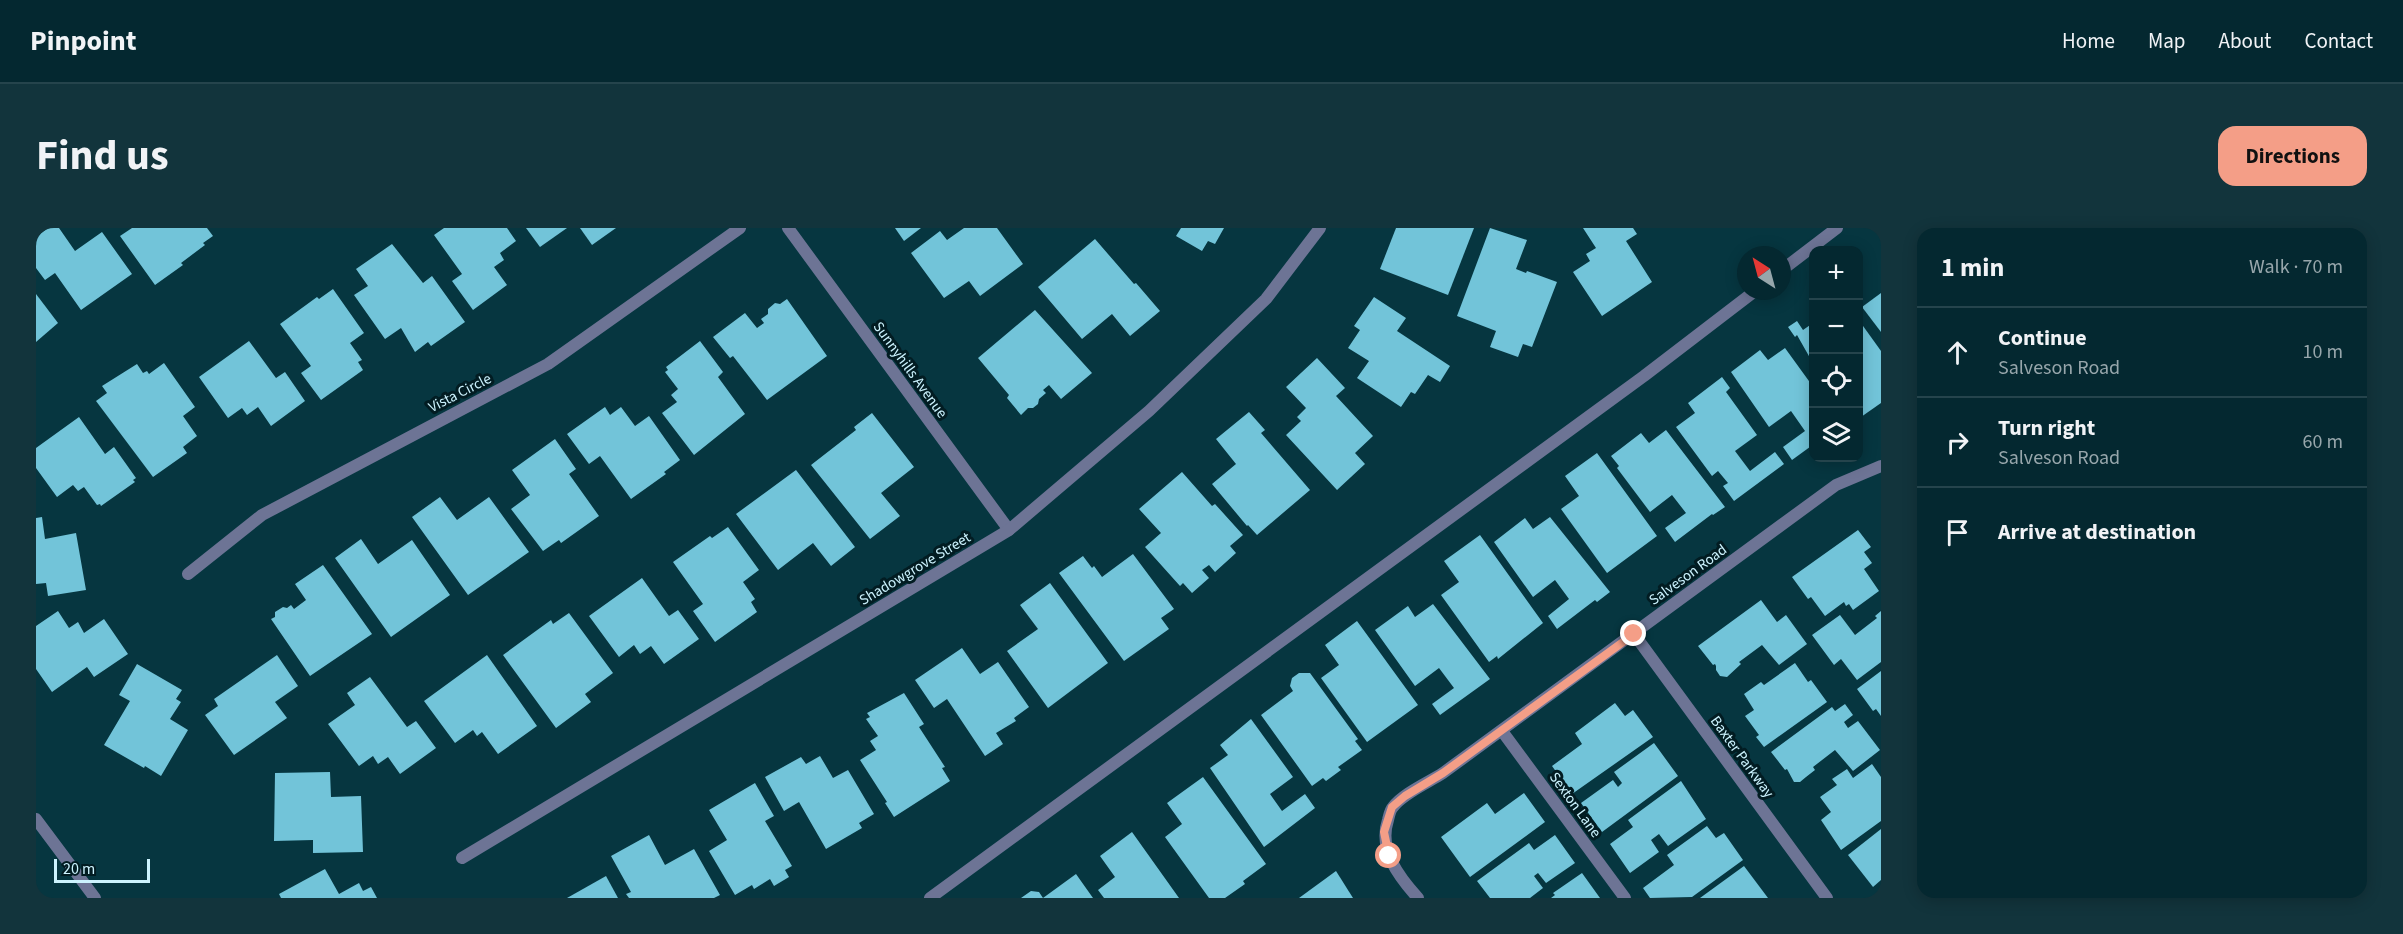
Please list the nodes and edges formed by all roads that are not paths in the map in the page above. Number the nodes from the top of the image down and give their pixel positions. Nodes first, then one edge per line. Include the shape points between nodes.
1 (740, 228) edge
2 (788, 228) edge
3 (1320, 228) edge
4 (1837, 228) edge
5 (1791, 263) edge
6 (1743, 300) edge
7 (1881, 466) edge
8 (1009, 530) junction
9 (188, 574) dead end
10 (1634, 634) junction
11 (1502, 731) junction
12 (36, 819) edge
13 (462, 858) dead end
14 (95, 898) edge
15 (930, 898) edge
16 (1418, 898) edge
17 (1625, 898) edge
18 (1827, 898) edge

1 - 9 street, Vista Circle via 548,364 262,515
2 - 8 street, Sunnyhills Avenue
3 - 8 street, Shadowgrove Street via 1266,299 1149,411
4 - 5 street
6 - 15 street
7 - 10 street, Salveson Road via 1836,485
8 - 13 street, Shadowgrove Street
10 - 11 street, Salveson Road
10 - 18 street, Baxter Parkway
11 - 16 street, Salveson Road via 1392,807 1384,832 1389,856 1399,876
11 - 17 street, Sexton Lane
12 - 14 street

